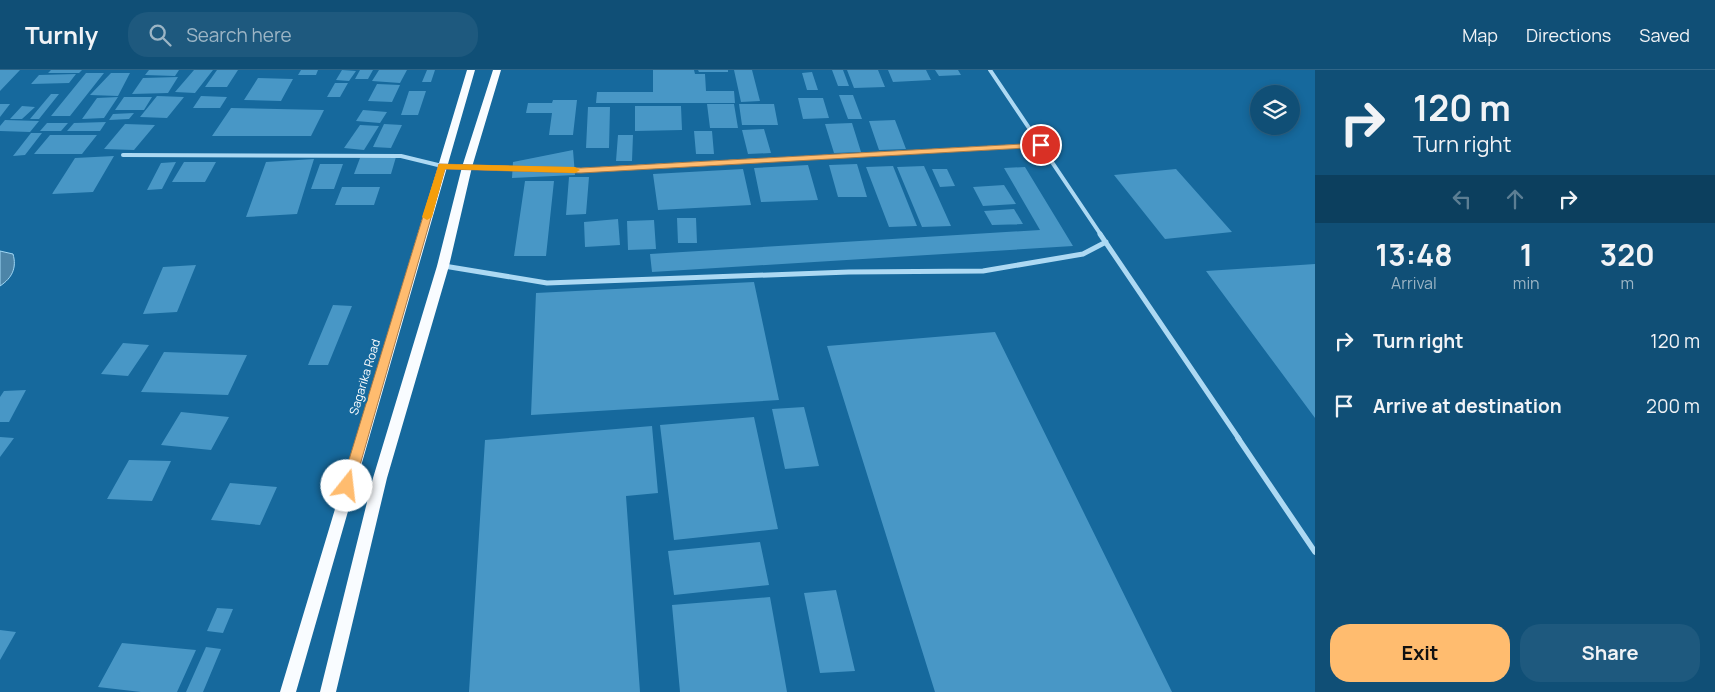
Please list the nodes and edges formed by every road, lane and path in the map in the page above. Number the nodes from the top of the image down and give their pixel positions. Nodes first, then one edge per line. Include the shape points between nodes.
1 (471, 70) edge
2 (497, 70) edge
3 (990, 70) edge
4 (1041, 145) junction
5 (123, 155) dead end
6 (442, 166) junction
7 (467, 167) junction
8 (1106, 242) junction
9 (443, 266) junction
10 (1315, 552) edge
11 (288, 692) edge
12 (328, 692) edge

1 - 6 main road, Sagarika Road
2 - 7 main road
3 - 4 street
4 - 7 street via 581,170
4 - 8 street
5 - 6 street via 401,156
6 - 7 street
6 - 11 main road, Sagarika Road
7 - 9 main road
8 - 9 street via 1083,254 982,271 848,272 547,283
8 - 10 street
9 - 12 main road via 380,478

